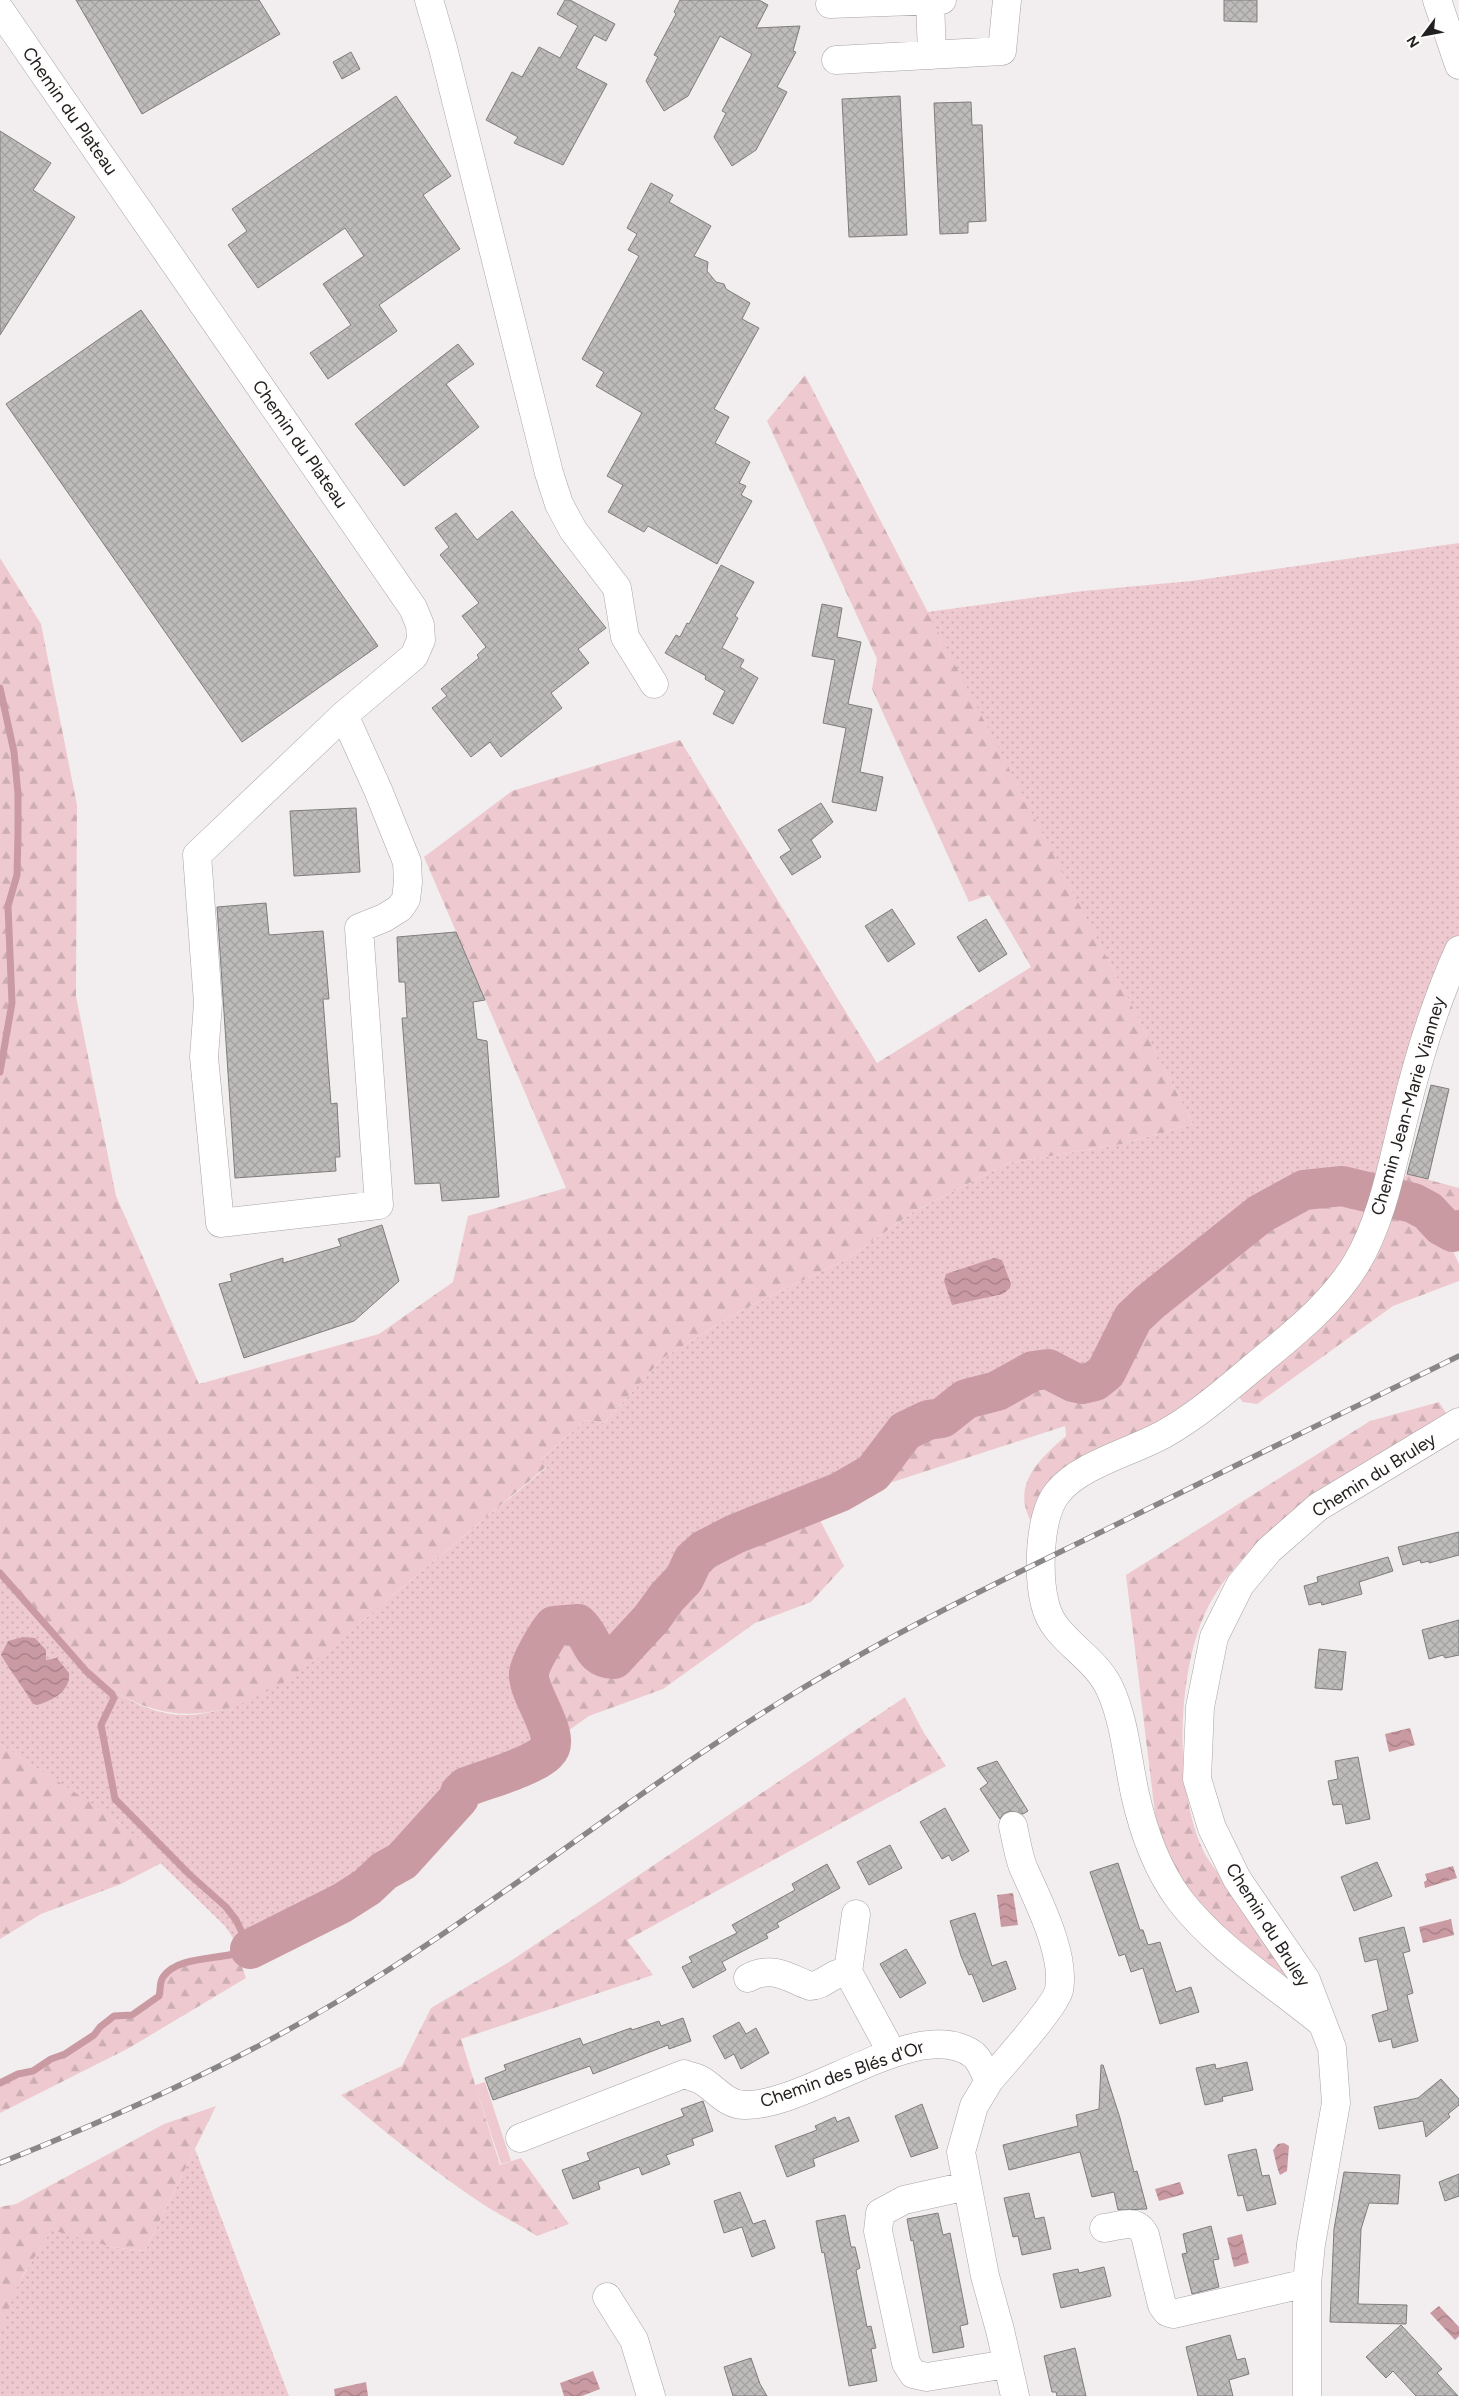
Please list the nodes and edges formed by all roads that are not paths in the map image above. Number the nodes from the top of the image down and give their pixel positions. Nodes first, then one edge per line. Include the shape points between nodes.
1 (429, 0) edge
2 (930, 0) edge
3 (942, 0) edge
4 (1007, 0) edge
5 (830, 4) dead end
6 (1445, 6) edge
7 (0, 10) edge
8 (932, 55) junction
9 (836, 60) dead end
10 (1459, 65) edge
11 (654, 684) dead end
12 (344, 715) junction
13 (1459, 950) edge
14 (1459, 1422) edge
15 (1012, 1826) dead end
16 (856, 1914) dead end
17 (848, 1972) junction
18 (748, 1978) dead end
19 (1322, 2023) junction
20 (892, 2053) junction
21 (989, 2081) junction
22 (520, 2138) dead end
23 (967, 2186) junction
24 (1104, 2228) dead end
25 (1307, 2283) junction
26 (607, 2298) dead end
27 (1008, 2364) junction
28 (651, 2396) edge
29 (1015, 2396) edge
30 (1307, 2396) edge

1 - 11 street via 559,504 573,530 616,588 625,637
2 - 3 street
2 - 5 street
2 - 8 street
4 - 8 street via 1002,51
6 - 10 street
7 - 12 street, Chemin du Plateau via 413,608 420,625 421,640 414,656
8 - 9 street
12 - 12 street, Chemin du Plateau via 407,862 406,899 400,908 359,928 378,1205 220,1223 204,1057 208,1003 197,855
13 - 19 street, Chemin Jean-Marie Vianney via 1427,1028 1381,1210 1356,1263 1334,1294 1306,1322 1186,1421 1066,1484 1056,1494 1048,1510 1043,1535 1042,1585 1046,1610 1059,1632 1091,1661 1108,1684 1122,1727 1140,1812 1166,1878 1182,1902 1215,1937
14 - 19 street, Chemin du Bruley via 1318,1507 1269,1550 1240,1585 1214,1637 1200,1707 1197,1779 1212,1828 1237,1879 1306,1980
15 - 21 street via 1022,1865 1050,1932 1057,1962 1058,1991
16 - 17 street
17 - 18 street via 816,1986 775,1972 763,1971
17 - 20 street
19 - 25 street, Chemin du Bruley via 1332,2048 1336,2103 1310,2244
20 - 21 street, Chemin des Blés d'Or via 925,2044 953,2044 975,2056
20 - 22 street, Chemin des Blés d'Or via 763,2104 742,2105 723,2099 700,2080 684,2074
21 - 23 street via 974,2106 960,2152
23 - 27 street via 985,2276
23 - 27 street via 904,2200 880,2213 878,2218 906,2363 913,2374 927,2377
24 - 25 street via 1141,2226 1146,2235 1162,2306 1173,2314
25 - 30 street, Chemin du Bruley
26 - 28 street via 634,2340
27 - 29 street

